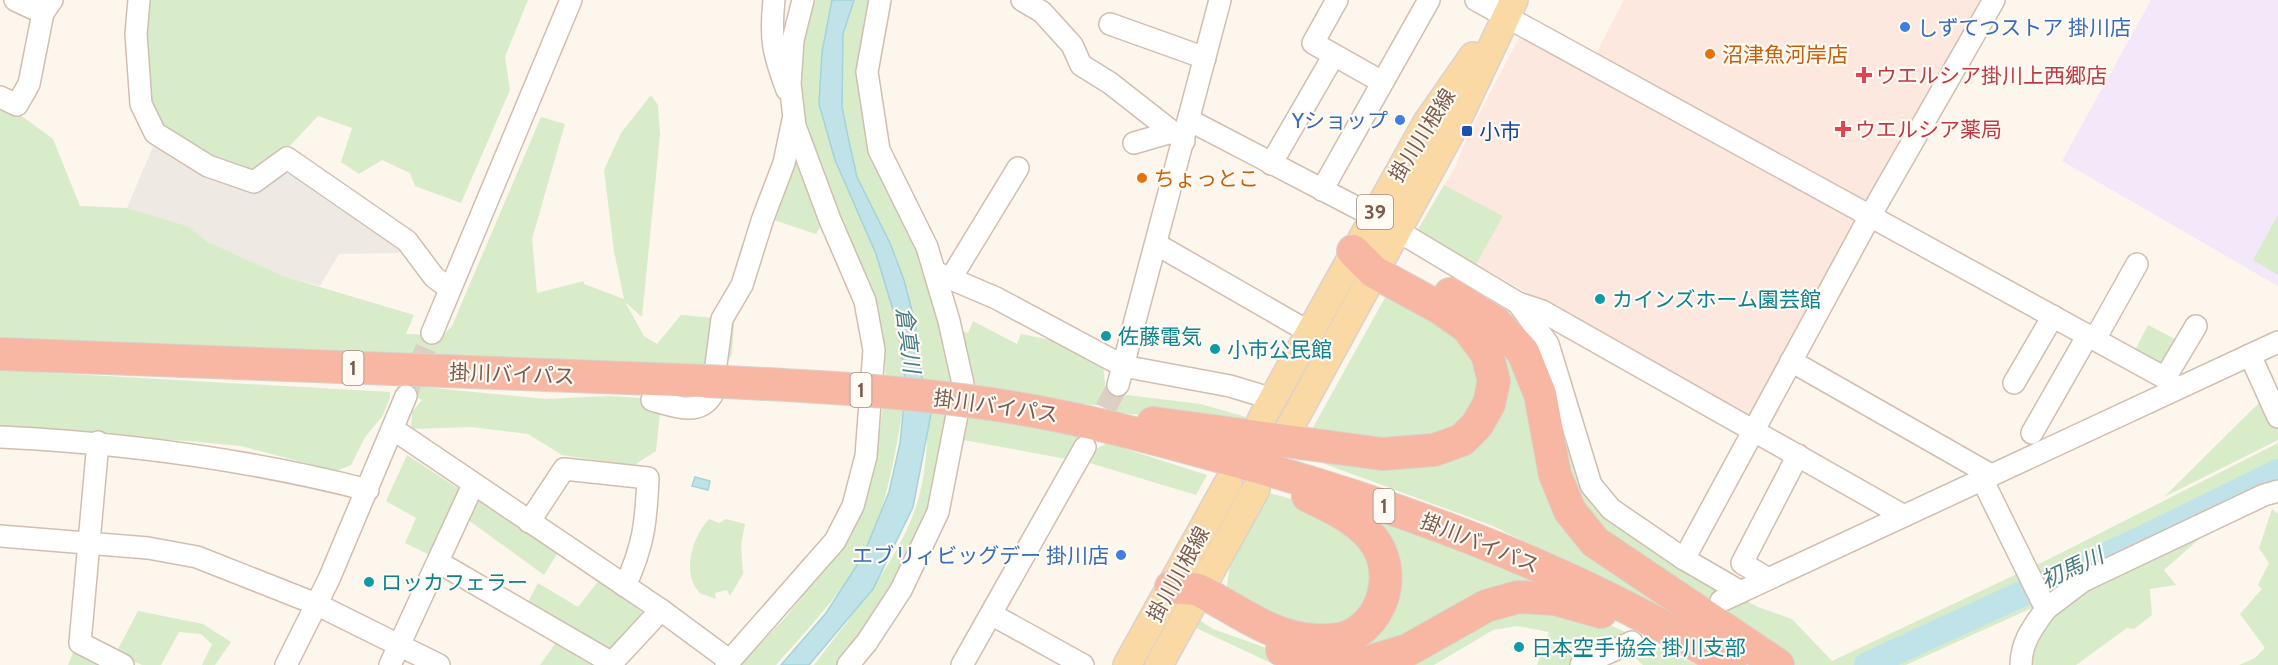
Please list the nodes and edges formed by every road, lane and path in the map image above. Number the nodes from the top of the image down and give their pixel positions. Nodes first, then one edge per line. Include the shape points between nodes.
1 (15, 0) edge
2 (139, 0) edge
3 (571, 0) edge
4 (774, 0) edge
5 (803, 0) edge
6 (880, 0) edge
7 (1022, 0) edge
8 (1220, 0) edge
9 (1337, 0) edge
10 (1428, 0) edge
11 (1476, 0) edge
12 (1992, 1) edge
13 (48, 6) edge
14 (1510, 8) edge
15 (1110, 24) dead end
16 (1334, 55) junction
17 (1205, 58) junction
18 (1382, 82) junction
19 (0, 97) edge
20 (793, 109) junction
21 (1182, 131) junction
22 (1134, 143) dead end
23 (1271, 164) junction
24 (1018, 168) dead end
25 (1322, 190) junction
26 (1373, 216) junction
27 (1870, 216) junction
28 (1156, 244) junction
29 (1377, 252) junction
30 (2137, 264) dead end
31 (943, 275) junction
32 (450, 289) junction
33 (1518, 303) junction
34 (2053, 316) junction
35 (2196, 326) dead end
36 (1309, 332) junction
37 (432, 333) tunnel mouth
38 (2091, 337) junction
39 (2278, 342) edge
40 (0, 354) edge
41 (2250, 354) junction
42 (1791, 361) junction
43 (1121, 375) junction
44 (2171, 382) junction
45 (2014, 383) dead end
46 (406, 396) tunnel mouth
47 (652, 400) dead end
48 (1267, 409) joint
49 (2278, 417) edge
50 (393, 429) junction
51 (1289, 429) dead end
52 (1754, 430) junction
53 (1081, 432) junction
54 (2032, 433) dead end
55 (0, 437) edge
56 (98, 442) junction
57 (1798, 455) junction
58 (1986, 477) junction
59 (1228, 483) dead end
60 (473, 485) junction
61 (1256, 489) dead end
62 (368, 490) junction
63 (2278, 491) edge
64 (1904, 516) junction
65 (529, 522) junction
66 (0, 536) edge
67 (90, 544) junction
68 (1684, 559) junction
69 (438, 562) junction
70 (1768, 579) junction
71 (625, 586) junction
72 (1741, 592) junction
73 (1187, 595) junction
74 (1721, 601) dead end
75 (316, 604) junction
76 (2044, 605) junction
77 (662, 610) junction
78 (991, 614) junction
79 (1632, 642) dead end
80 (400, 645) junction
81 (728, 663) edge
82 (611, 664) edge
83 (123, 665) edge
84 (286, 665) edge
85 (390, 665) edge
86 (439, 665) edge
87 (848, 665) edge
88 (962, 665) edge
89 (1083, 665) edge
90 (1127, 665) edge
91 (1159, 665) edge
92 (1581, 665) edge
93 (1715, 665) edge
94 (1730, 665) edge
95 (1778, 665) edge
96 (2021, 665) edge

1 - 13 street
2 - 32 street via 136,34 141,104 155,134 208,166 254,182 287,158 407,241 434,277
3 - 32 street
4 - 20 street via 771,34 775,57
5 - 20 street via 793,40
6 - 31 street via 867,72 879,150
7 - 21 street via 1042,12 1057,28 1072,45 1081,65
8 - 17 street
9 - 16 street via 1313,43
10 - 18 street
11 - 14 street
12 - 27 street
13 - 19 street via 29,84 17,105
14 - 26 main road, 掛川川根線 / 39 via 1427,122
14 - 27 street
14 - 29 main road, 掛川川根線 / 39 via 1456,123
15 - 17 street
16 - 18 street
16 - 23 street
17 - 21 street
18 - 25 street
20 - 47 street via 784,163 742,285 722,319 712,395 706,405 693,410
20 - 81 street via 795,126 830,220 865,300 874,350 866,456 853,506 835,541
21 - 22 street
21 - 23 street
21 - 28 street
23 - 25 street
24 - 31 street
25 - 26 street
26 - 29 main road, 掛川川根線 / 39
26 - 29 street
27 - 34 street
27 - 42 street
28 - 36 street
28 - 43 street
29 - 33 street
29 - 36 main road, 掛川川根線 / 39
29 - 51 main road, 掛川川根線 / 39
29 - 53 highway via 1467,327 1487,354 1494,381 1489,404 1462,440 1434,450 1382,454 1184,425
29 - 95 highway via 1496,323 1522,352 1540,394 1555,475 1570,511 1595,542
30 - 38 street
31 - 43 street via 996,298
31 - 87 street via 963,384 938,512 901,590
32 - 37 street
33 - 52 street via 1542,311
33 - 68 street via 1548,344 1591,485 1611,508
34 - 38 street
34 - 45 street
35 - 44 street
36 - 48 main road, 掛川川根線 / 39
38 - 44 street
38 - 54 street
39 - 41 street
40 - 53 highway, 掛川バイパス / 1, bridge via 705,381 882,392 1017,408
41 - 44 street
41 - 49 street
42 - 52 street
42 - 58 street
43 - 48 street via 1230,386
44 - 58 street
46 - 50 street
50 - 60 street
50 - 62 street
52 - 57 street
52 - 68 street
53 - 73 highway via 1171,453 1289,488 1340,511 1373,539 1385,567 1386,580 1373,618 1343,638 1313,640 1277,632
53 - 78 street
53 - 94 highway, 掛川バイパス / 1 via 1342,491 1453,531 1562,577
55 - 56 street
56 - 62 street via 275,467
56 - 67 street
57 - 64 street
57 - 70 street via 1742,563
58 - 64 street
58 - 76 street
59 - 73 main road, 掛川川根線
60 - 65 street
60 - 69 street
61 - 73 main road, 掛川川根線
62 - 75 street
63 - 76 street via 2084,581
64 - 70 street
65 - 71 street
65 - 71 street via 564,469 648,478 646,522 639,554
66 - 67 street
67 - 75 street via 198,556
67 - 83 street via 80,644
68 - 72 street
69 - 80 street
69 - 82 street
70 - 72 street
71 - 77 street
72 - 74 street
73 - 90 main road, 掛川川根線
73 - 91 main road, 掛川川根線
73 - 93 highway via 1271,646 1329,663 1368,662 1408,650 1486,606 1518,597 1555,599 1600,611
75 - 80 street
75 - 84 street
76 - 96 street via 2027,636
77 - 81 street
77 - 82 street
78 - 88 street
78 - 89 street
79 - 92 street
80 - 85 street
80 - 86 street

